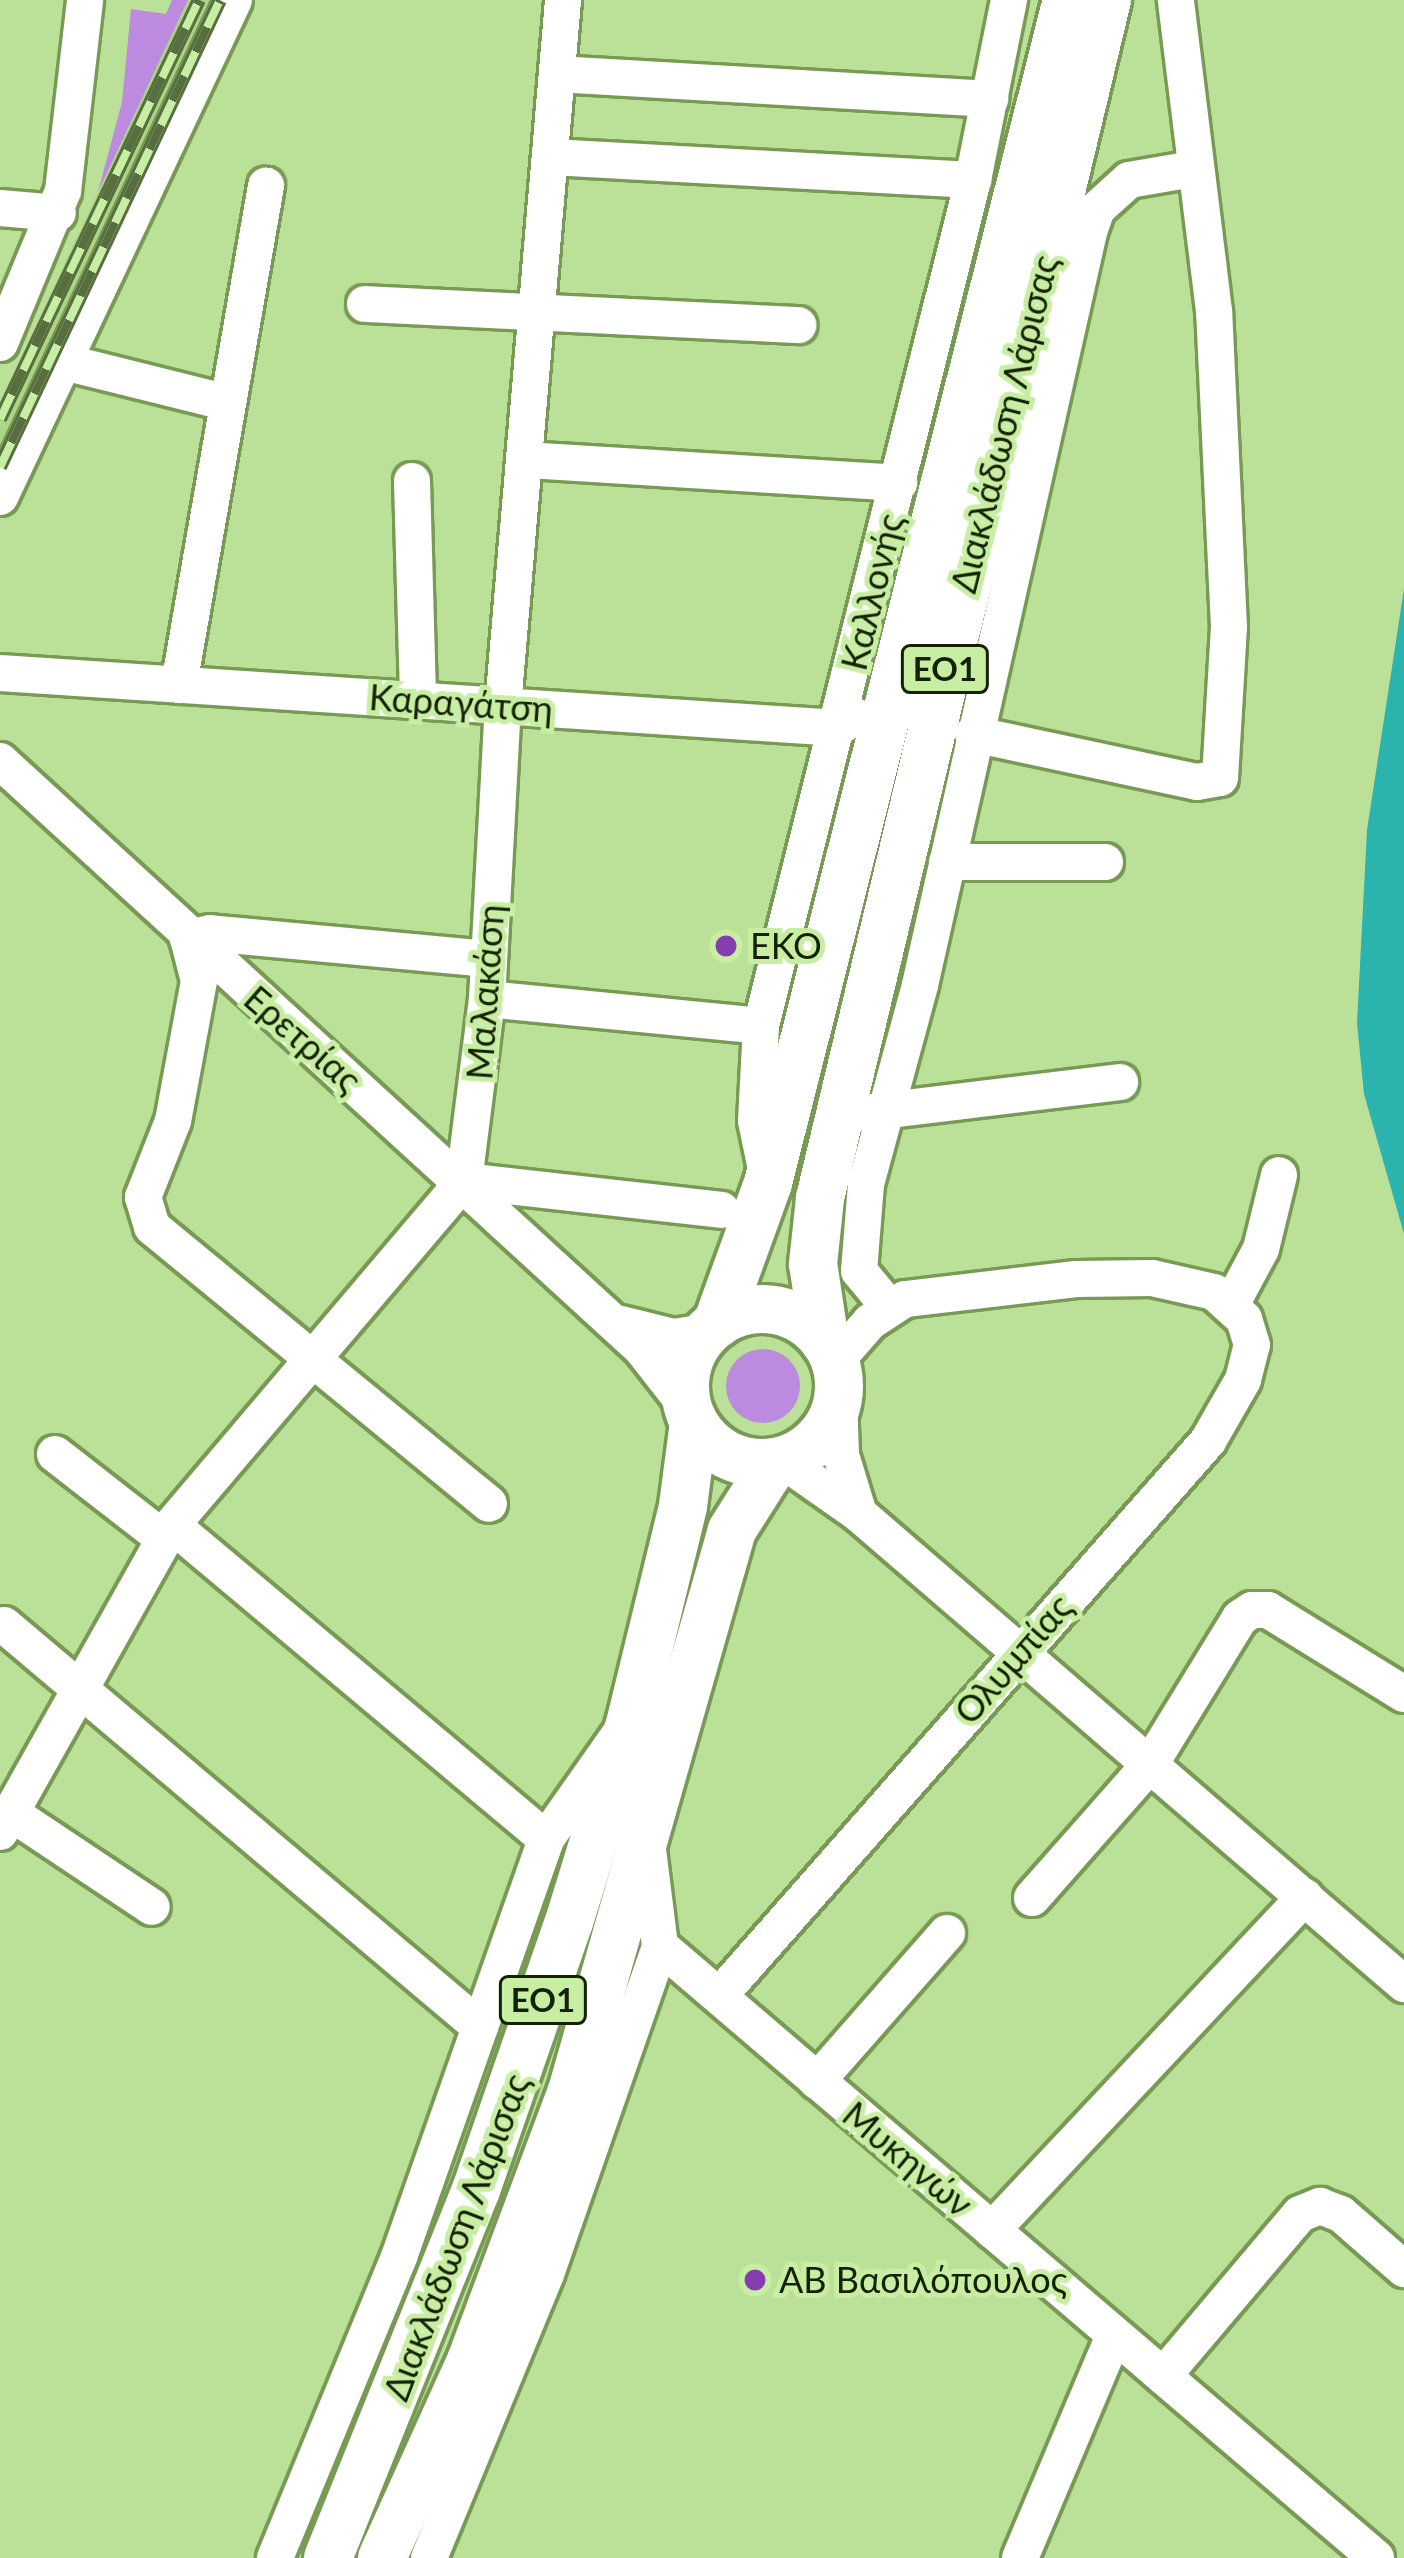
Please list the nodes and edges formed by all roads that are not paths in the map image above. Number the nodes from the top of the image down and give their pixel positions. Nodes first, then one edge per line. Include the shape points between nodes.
1 (86, 0) edge
2 (234, 0) edge
3 (563, 0) edge
4 (1009, 0) edge
5 (1067, 0) edge
6 (1108, 0) edge
7 (1175, 0) edge
8 (557, 74) junction
9 (990, 99) junction
10 (550, 158) junction
11 (1193, 169) junction
12 (973, 181) junction
13 (266, 186) dead end
14 (0, 208) edge
15 (58, 213) junction
16 (365, 304) dead end
17 (538, 313) junction
18 (798, 325) dead end
19 (0, 343) edge
20 (64, 362) junction
21 (225, 402) junction
22 (1000, 439) junction
23 (526, 460) junction
24 (412, 481) dead end
25 (899, 483) junction
26 (0, 497) edge
27 (1016, 548) junction
28 (900, 671) junction
29 (0, 673) edge
30 (179, 685) junction
31 (418, 700) junction
32 (503, 706) junction
33 (838, 728) junction
34 (973, 734) junction
35 (0, 761) edge
36 (946, 862) junction
37 (1105, 862) dead end
38 (188, 938) junction
39 (488, 958) junction
40 (487, 999) junction
41 (761, 1026) junction
42 (1120, 1082) dead end
43 (861, 1114) junction
44 (1280, 1175) dead end
45 (464, 1181) junction
46 (768, 1183) junction
47 (721, 1210) dead end
48 (1232, 1303) junction
49 (888, 1306) junction
50 (608, 1316) junction
51 (712, 1328) junction
52 (312, 1360) junction
53 (833, 1367) junction
54 (691, 1416) junction
55 (55, 1454) dead end
56 (779, 1461) junction
57 (489, 1504) dead end
58 (860, 1514) junction
59 (168, 1532) junction
60 (4, 1625) dead end
61 (1019, 1651) junction
62 (80, 1687) junction
63 (1404, 1694) edge
64 (631, 1720) junction
65 (1151, 1763) junction
66 (6, 1823) edge
67 (546, 1839) junction
68 (646, 1839) junction
69 (1305, 1897) junction
70 (1032, 1898) dead end
71 (152, 1907) dead end
72 (947, 1933) dead end
73 (660, 1946) junction
74 (1399, 1970) edge
75 (720, 1995) junction
76 (481, 2027) junction
77 (817, 2081) junction
78 (992, 2230) junction
79 (1404, 2269) edge
80 (1114, 2336) junction
81 (1162, 2376) junction
82 (275, 2558) edge
83 (328, 2558) edge
84 (382, 2558) edge
85 (429, 2558) edge
86 (1020, 2558) edge
87 (1376, 2558) edge

1 - 15 street
2 - 20 street
3 - 8 street, Μαλακάση
4 - 9 street, Καλλoνής
5 - 28 main road, Διακλάδωση Λάρισας / ΕΟ1
6 - 22 main road, Διακλάδωση Λάρισας / ΕΟ1
7 - 11 street
8 - 9 street
8 - 10 street, Μαλακάση
9 - 12 street, Καλλoνής
10 - 12 street
10 - 17 street, Μαλακάση
11 - 27 street via 1129,180 1097,208
11 - 34 street via 1214,311 1229,650 1220,778 1197,782
12 - 25 street, Καλλoνής
13 - 21 street
14 - 15 street
15 - 19 street
16 - 17 street
17 - 18 street
17 - 23 street, Μαλακάση
20 - 21 street
20 - 26 street
21 - 30 street
22 - 27 street
22 - 43 main road, Διακλάδωση Λάρισας / ΕΟ1
23 - 25 street
23 - 32 street, Μαλακάση
24 - 31 street
25 - 33 street, Καλλoνής
27 - 34 street
28 - 33 street
28 - 46 main road, Διακλάδωση Λάρισας / ΕΟ1
29 - 30 street, Καραγάτση
30 - 31 street, Καραγάτση
31 - 32 street, Καραγάτση
32 - 33 street, Καραγάτση
32 - 39 street, Μαλακάση
33 - 41 street, Καλλoνής
34 - 36 street
35 - 38 street, Ερετρίας
36 - 37 street
36 - 43 street
38 - 39 street via 211,933
38 - 45 street, Ερετρίας
38 - 52 street via 200,981 173,1121 142,1197 152,1227
39 - 40 street, Μαλακάση
40 - 41 street
40 - 45 street, Μαλακάση
41 - 46 street, Καλλoνής via 756,1120
42 - 43 street
43 - 49 street via 859,1262 868,1288
43 - 53 main road, Διακλάδωση Λάρισας / ΕΟ1 via 813,1264
44 - 48 street via 1261,1249
45 - 47 street
45 - 50 street, Ερετρίας
45 - 52 street
46 - 51 main road, Διακλάδωση Λάρισας / ΕΟ1
48 - 49 street via 1194,1285 1128,1277 960,1288
48 - 61 street, Ολυμπίας via 1252,1345 1226,1412
49 - 53 street
50 - 51 street, Ερετρίας via 649,1334
50 - 54 street, Ερετρίας
51 - 53 main road via 762,1309 787,1313
51 - 54 main road, ΕΟ1 via 687,1367
52 - 57 street
52 - 59 street
53 - 56 main road, ΕΟ1 via 820,1437
53 - 58 street via 842,1455
54 - 56 main road via 729,1456
54 - 64 main road, Διακλάδωση Λάρισας / ΕΟ1 via 683,1506
55 - 59 street
56 - 58 street
56 - 68 main road, Διακλάδωση Λάρισας / ΕΟ1 via 732,1530
58 - 61 street
59 - 62 street
59 - 67 street
60 - 62 street
61 - 65 street
61 - 75 street, Ολυμπίας
62 - 66 street
62 - 76 street
63 - 65 street via 1268,1610 1252,1610
64 - 67 street
64 - 83 main road, Διακλάδωση Λάρισας / ΕΟ1 via 476,2190
65 - 69 street
65 - 70 street
66 - 71 street
67 - 76 street
68 - 73 street
68 - 84 main road, Διακλάδωση Λάρισας / ΕΟ1 via 572,2091 508,2265
69 - 74 street
69 - 78 street
72 - 77 street
73 - 75 street, Μυκηνών
73 - 85 street via 546,2274
75 - 77 street, Μυκηνών
76 - 82 street via 399,2258
77 - 78 street, Μυκηνών
78 - 80 street, Μυκηνών
79 - 81 street via 1320,2206 1300,2214
80 - 81 street, Μυκηνών
80 - 86 street
81 - 87 street, Μυκηνών

